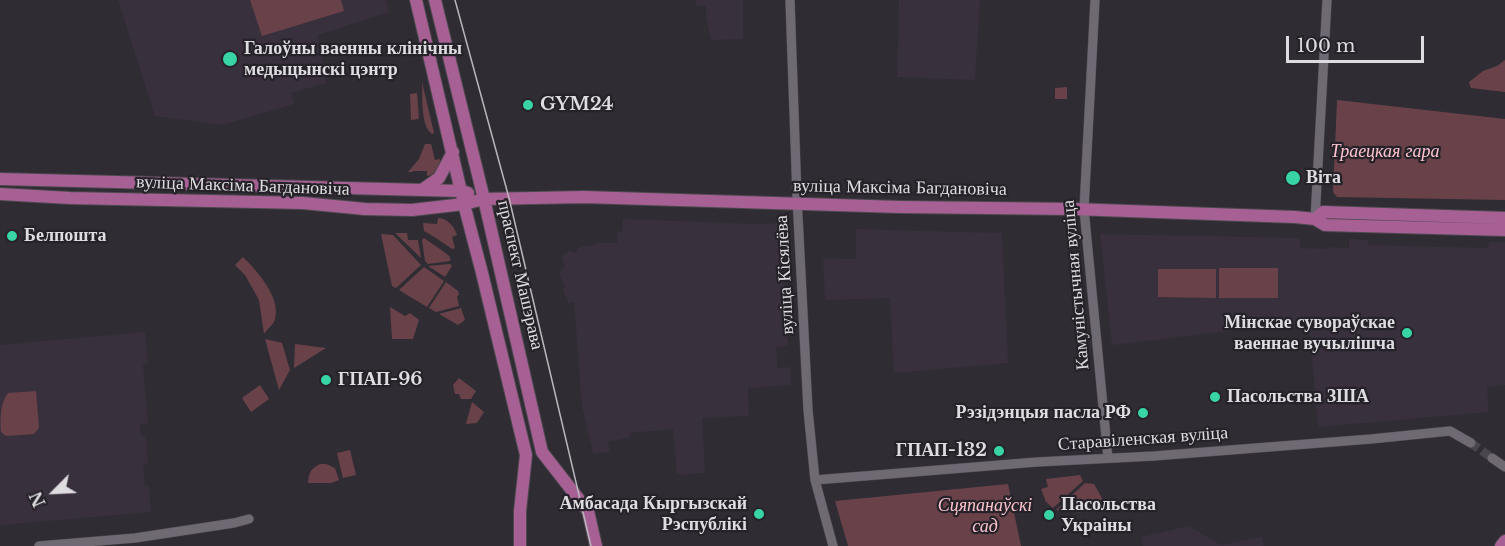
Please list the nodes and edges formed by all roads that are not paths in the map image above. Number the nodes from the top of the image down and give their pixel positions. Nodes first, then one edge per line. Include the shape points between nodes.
1 (416, 0) edge
2 (435, 0) edge
3 (790, 0) edge
4 (1095, 0) edge
5 (1327, 0) edge
6 (453, 152) junction
7 (0, 179) edge
8 (178, 184) junction
9 (423, 190) junction
10 (462, 191) junction
11 (0, 194) edge
12 (484, 199) junction
13 (180, 201) junction
14 (464, 204) junction
15 (798, 204) junction
16 (1083, 209) junction
17 (1505, 218) edge
18 (1315, 219) junction
19 (1505, 230) edge
20 (1471, 443) tunnel mouth
21 (540, 444) junction
22 (524, 448) junction
23 (1108, 458) junction
24 (1492, 458) tunnel mouth
25 (1505, 467) edge
26 (815, 480) junction
27 (249, 519) dead end
28 (1505, 541) edge
29 (39, 546) edge
30 (520, 546) edge
31 (596, 546) edge
32 (833, 546) edge
33 (1502, 546) edge

1 - 6 main road, праспект Машэрава
2 - 12 main road, праспект Машэрава
3 - 15 street, вуліца Кісялёва
4 - 16 street, Камуністычная вуліца
5 - 18 street
6 - 9 main road via 439,178
6 - 10 main road, праспект Машэрава
7 - 8 main road, вуліца Максіма Багдановіча
8 - 9 main road, вуліца Максіма Багдановіча
8 - 13 main road via 171,192
9 - 10 main road, вуліца Максіма Багдановіча
10 - 12 main road, вуліца Максіма Багдановіча
10 - 14 main road, праспект Машэрава
11 - 13 main road, вуліца Максіма Багдановіча
12 - 14 main road, вуліца Максіма Багдановіча
12 - 15 main road, вуліца Максіма Багдановіча via 595,197
12 - 21 main road, праспект Машэрава
13 - 14 main road, вуліца Максіма Багдановіча via 303,202 412,210
14 - 22 main road, праспект Машэрава
15 - 16 main road, вуліца Максіма Багдановіча
15 - 26 street, вуліца Кісялёва
16 - 18 main road, вуліца Максіма Багдановіча
16 - 23 street, Камуністычная вуліца
17 - 18 main road, вуліца Максіма Багдановіча via 1323,212
18 - 19 main road, вуліца Максіма Багдановіча via 1325,225
20 - 23 street, Старавіленская вуліца via 1450,431
21 - 22 main road
21 - 31 main road, праспект Машэрава via 542,452 588,511
22 - 30 main road, праспект Машэрава
23 - 26 street, Старавіленская вуліца
24 - 25 street
26 - 32 street, вуліца Кісялёва
27 - 29 street via 135,538
28 - 33 main road

